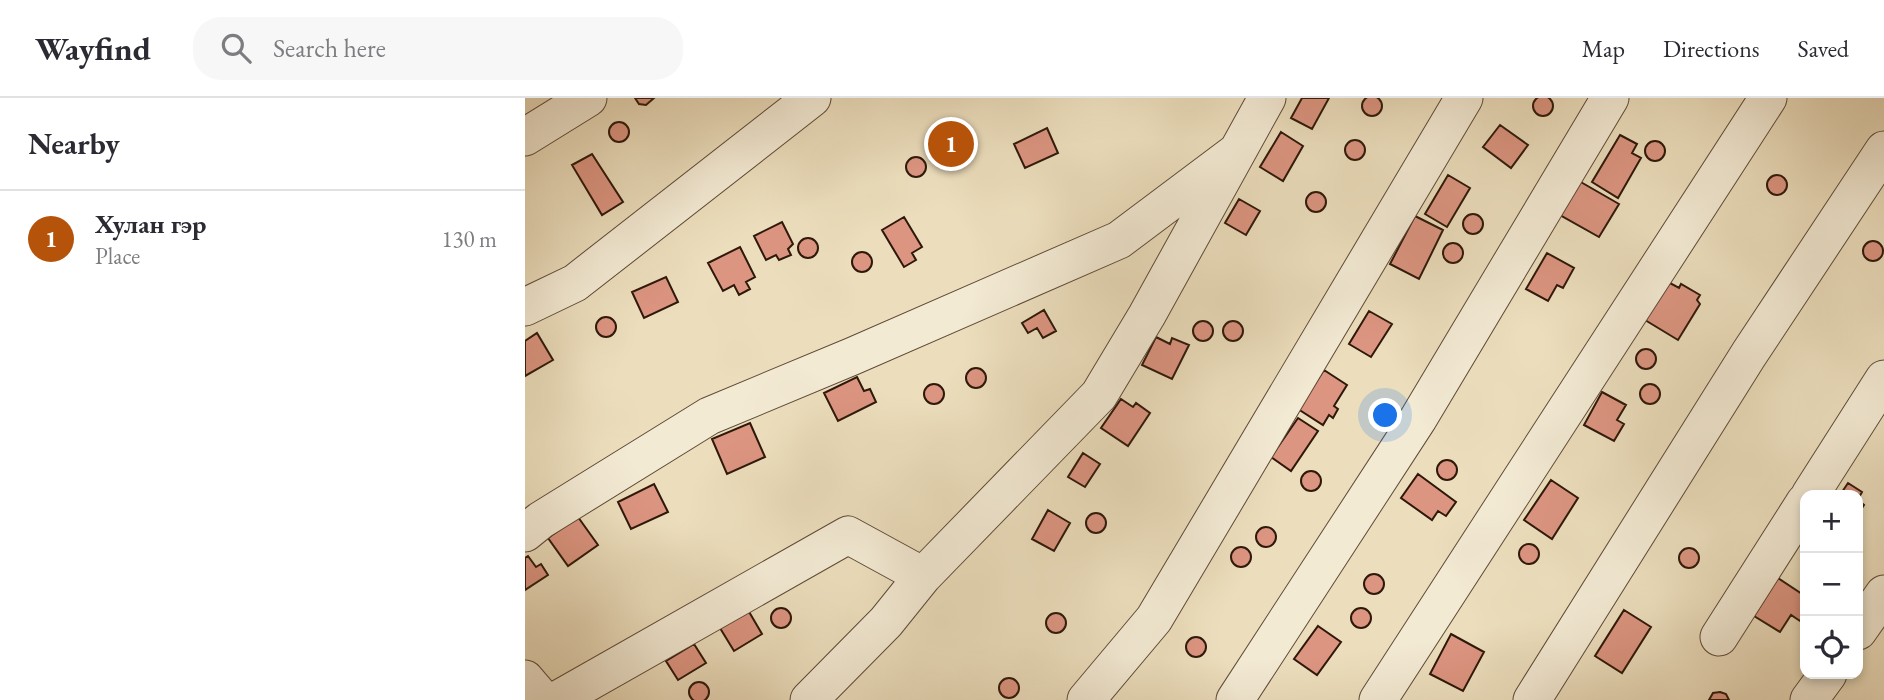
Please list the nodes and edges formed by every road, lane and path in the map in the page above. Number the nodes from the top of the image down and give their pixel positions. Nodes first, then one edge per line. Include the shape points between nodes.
1 (588, 98) edge
2 (1267, 98) edge
3 (1464, 98) edge
4 (1610, 98) edge
5 (1768, 98) edge
6 (809, 99) edge
7 (525, 137) edge
8 (1884, 150) edge
9 (1235, 153) junction
10 (525, 307) edge
11 (1884, 379) edge
12 (1812, 490) edge
13 (1800, 510) edge
14 (525, 533) edge
15 (923, 576) junction
16 (1884, 594) edge
17 (1863, 624) edge
18 (1719, 637) dead end
19 (525, 679) edge
20 (1824, 679) edge
21 (543, 700) edge
22 (557, 700) edge
23 (809, 700) edge
24 (1086, 700) edge
25 (1235, 700) edge
26 (1378, 700) edge
27 (1532, 700) edge
28 (1809, 700) edge

1 - 7 street
2 - 9 street
3 - 24 street via 1154,619
4 - 25 street via 1418,419
5 - 26 street
6 - 10 street via 575,282
8 - 27 street via 1749,354
9 - 14 street via 1119,240 709,415
9 - 15 street via 1099,395
11 - 12 street
13 - 18 street
15 - 22 street via 848,535
15 - 23 street via 886,622
16 - 17 street
19 - 21 street
20 - 28 street

